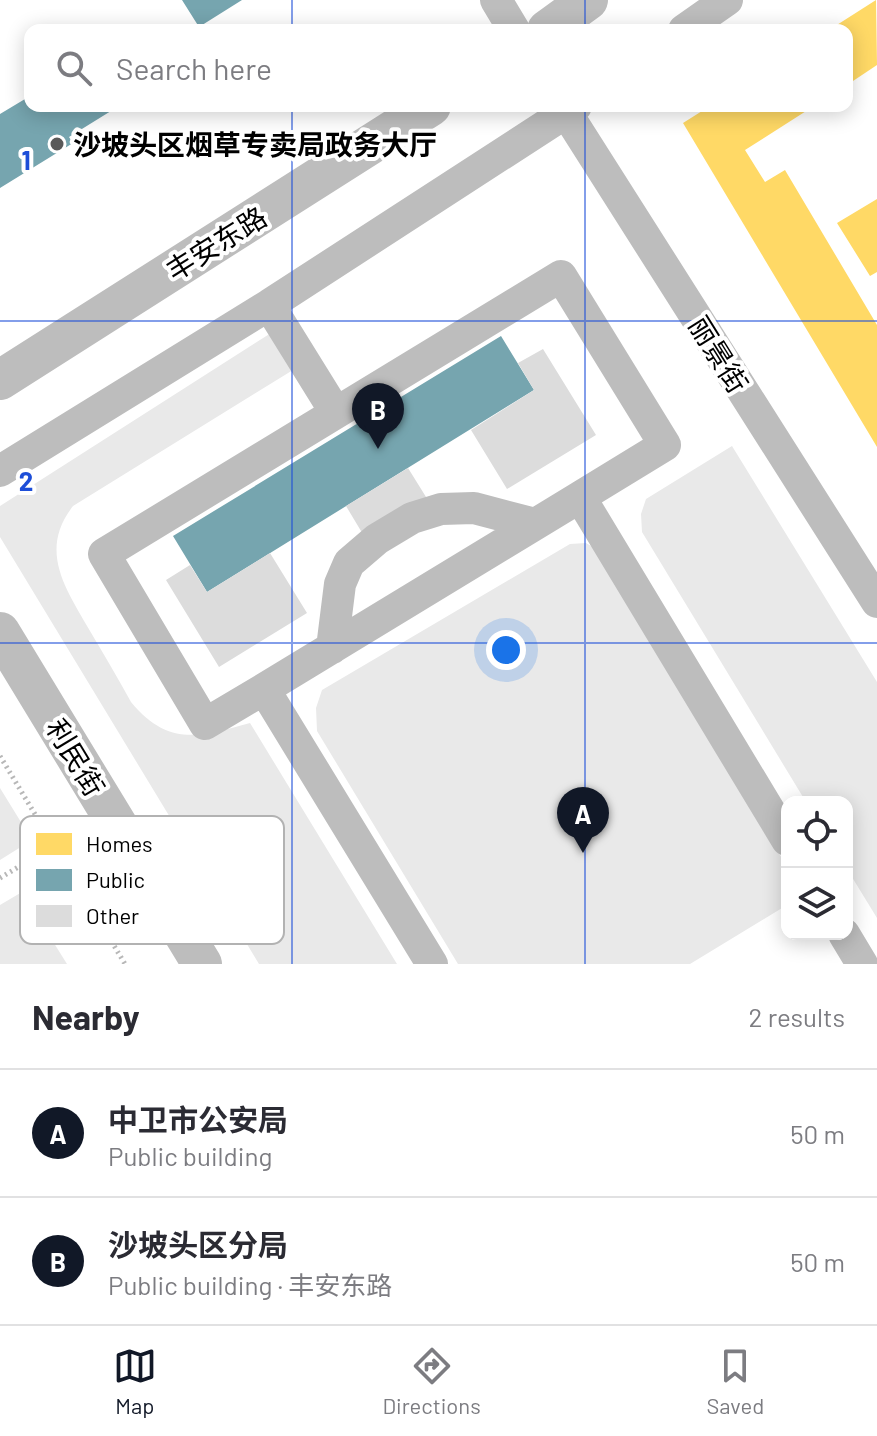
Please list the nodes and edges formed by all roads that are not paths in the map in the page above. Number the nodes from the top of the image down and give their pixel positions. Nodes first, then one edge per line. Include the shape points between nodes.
1 (496, 0) edge
2 (588, 0) edge
3 (727, 0) edge
4 (510, 24) edge
5 (555, 24) edge
6 (693, 24) edge
7 (422, 112) edge
8 (562, 112) edge
9 (571, 112) edge
10 (269, 305) junction
11 (0, 380) edge
12 (336, 413) junction
13 (0, 471) edge
14 (580, 497) junction
15 (535, 524) junction
16 (877, 602) edge
17 (0, 632) edge
18 (332, 648) junction
19 (264, 689) junction
20 (112, 816) edge
21 (781, 830) edge
22 (848, 940) edge
23 (190, 944) edge
24 (202, 964) edge
25 (432, 964) edge
26 (862, 964) edge

1 - 4 street
2 - 5 street
3 - 6 street
7 - 11 street, 丰安东路
8 - 10 street
9 - 16 street, 丽景街
10 - 12 street
10 - 13 street
12 - 14 street via 561,276 665,445
12 - 19 street via 104,554 205,724
14 - 15 street
14 - 21 street
15 - 18 street
15 - 18 street via 474,508 441,509 412,518 377,539 349,563 340,584
17 - 20 street, 利民街
18 - 19 street
19 - 25 street
22 - 26 street
23 - 24 street, 利民街

